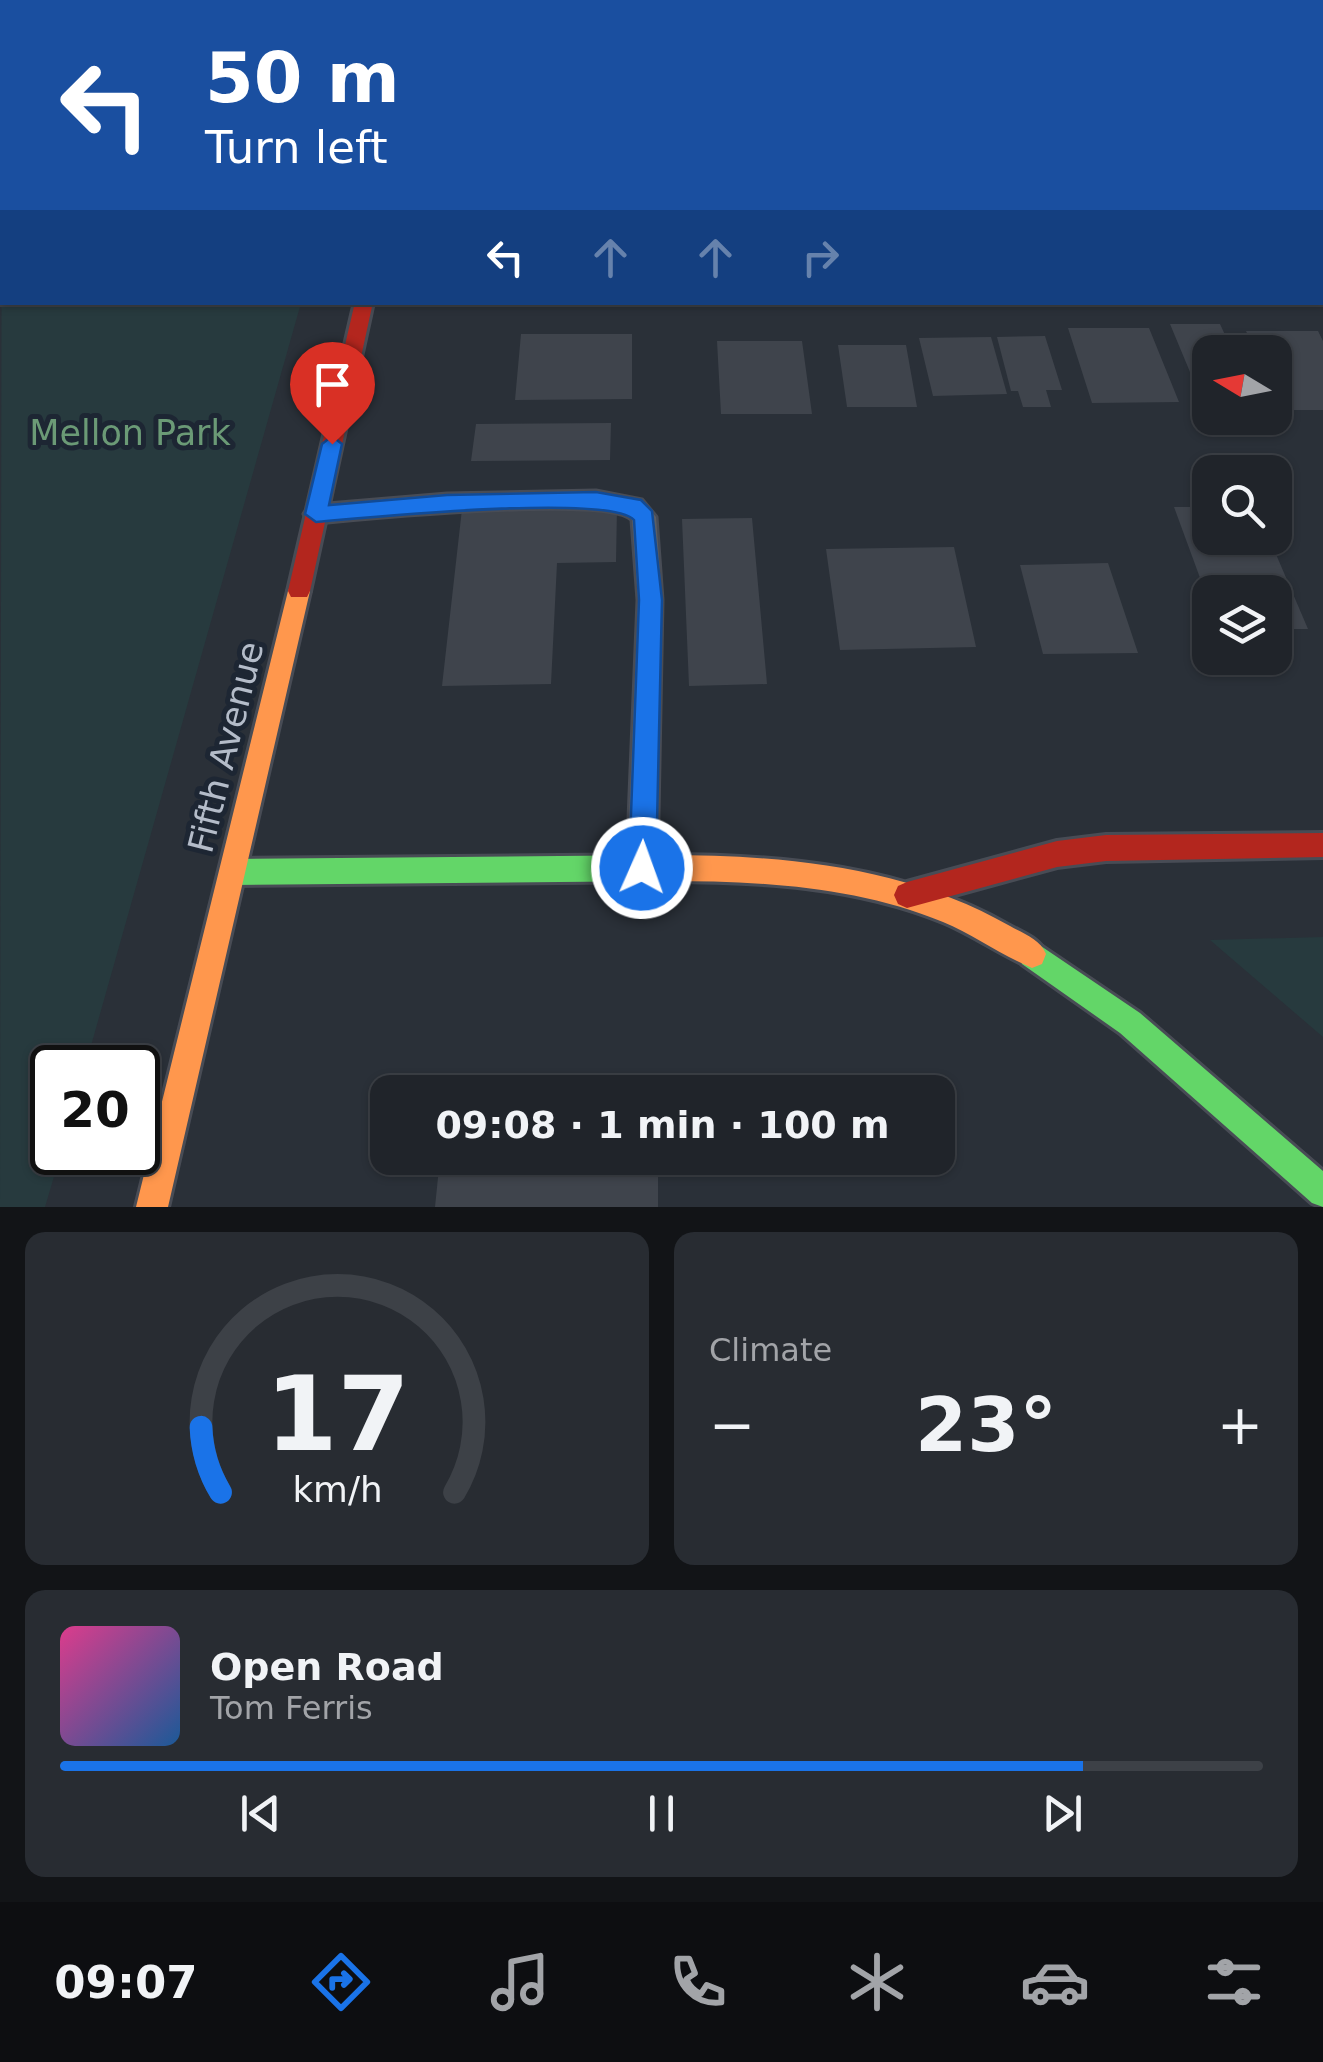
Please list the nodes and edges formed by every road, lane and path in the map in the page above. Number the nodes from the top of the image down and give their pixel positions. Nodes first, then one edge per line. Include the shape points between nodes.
1 (363, 305) edge
2 (316, 514) junction
3 (1323, 844) edge
4 (642, 868) junction
5 (232, 872) junction
6 (908, 895) junction
7 (1323, 1192) edge
8 (152, 1207) edge

1 - 2 main road, Fifth Avenue
2 - 4 lane via 447,503 596,500 634,506 644,517 650,600
2 - 5 main road, Fifth Avenue
3 - 6 main road via 1057,854
4 - 5 main road
4 - 6 main road via 776,869
5 - 8 main road, Fifth Avenue
6 - 7 main road via 965,918 1091,996

